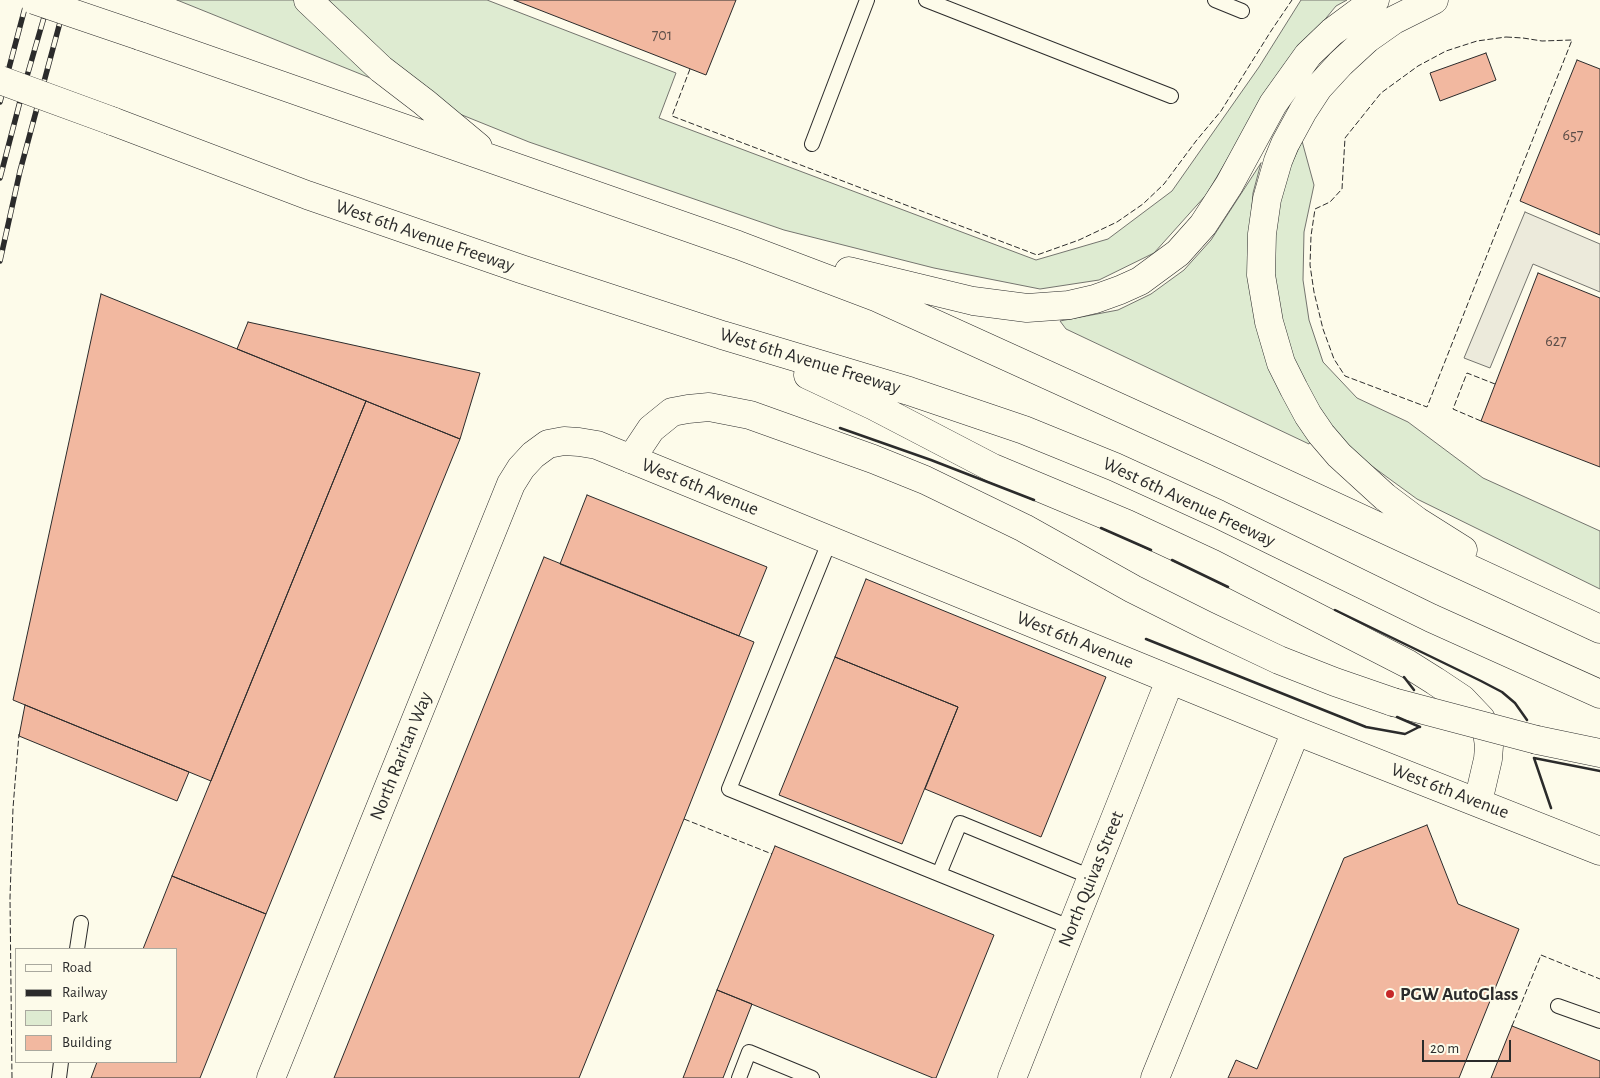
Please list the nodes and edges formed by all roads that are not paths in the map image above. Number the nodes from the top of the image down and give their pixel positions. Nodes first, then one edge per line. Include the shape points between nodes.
1 (34, 0) edge
2 (308, 0) edge
3 (867, 0) edge
4 (926, 0) edge
5 (1215, 0) edge
6 (1375, 0) edge
7 (1434, 0) edge
8 (1242, 11) dead end
9 (0, 80) edge
10 (1171, 96) dead end
11 (812, 144) dead end
12 (492, 159) junction
13 (738, 244) junction
14 (722, 335) junction
15 (548, 444) joint
16 (631, 459) junction
17 (830, 540) junction
18 (1595, 627) edge
19 (1170, 680) junction
20 (1600, 694) edge
21 (1296, 731) junction
22 (1600, 753) edge
23 (1478, 802) junction
24 (1600, 851) edge
25 (939, 874) junction
26 (1092, 877) junction
27 (81, 923) dead end
28 (1072, 928) junction
29 (77, 948) edge
30 (1558, 1006) dead end
31 (1600, 1022) edge
32 (61, 1063) edge
33 (59, 1078) edge
34 (271, 1078) edge
35 (739, 1078) edge
36 (812, 1078) edge
37 (1012, 1078) edge
38 (1156, 1078) edge

1 - 12 main road, bridge
2 - 12 main road via 381,70
3 - 11 lane
4 - 10 lane
5 - 8 lane
6 - 13 main road via 1332,32 1308,55 1273,104 1212,213 1187,245 1158,269 1120,290 1069,306 1002,306
7 - 18 main road via 1394,20 1367,39 1318,88 1294,126 1278,161 1262,234 1261,275 1269,322 1281,363 1308,415 1339,455 1365,480 1417,521
9 - 14 main road, West 6th Avenue Freeway, bridge via 316,198
12 - 13 main road
13 - 18 main road via 878,298
14 - 20 main road, West 6th Avenue Freeway via 909,391 1069,448 1218,514 1431,618
14 - 23 main road via 874,406 993,468 1213,564 1408,664 1462,699 1481,719 1487,732 1488,758
15 - 16 main road, West 6th Avenue via 579,442 597,445
15 - 34 main road, North Raritan Way via 533,455 511,484
16 - 17 main road, West 6th Avenue
16 - 22 main road, bridge via 651,429 672,412 709,407 750,415 925,480 1024,528 1133,589 1279,660 1393,702
17 - 19 main road, West 6th Avenue
17 - 25 lane via 729,789
19 - 21 main road, West 6th Avenue
19 - 26 main road, North Quivas Street
21 - 23 main road, West 6th Avenue
21 - 38 main road
23 - 24 main road, West 6th Avenue
25 - 26 lane via 960,823
25 - 28 lane
26 - 28 main road, North Quivas Street
27 - 29 lane
28 - 37 main road, North Quivas Street
30 - 31 lane
32 - 33 lane
35 - 36 lane via 749,1052

